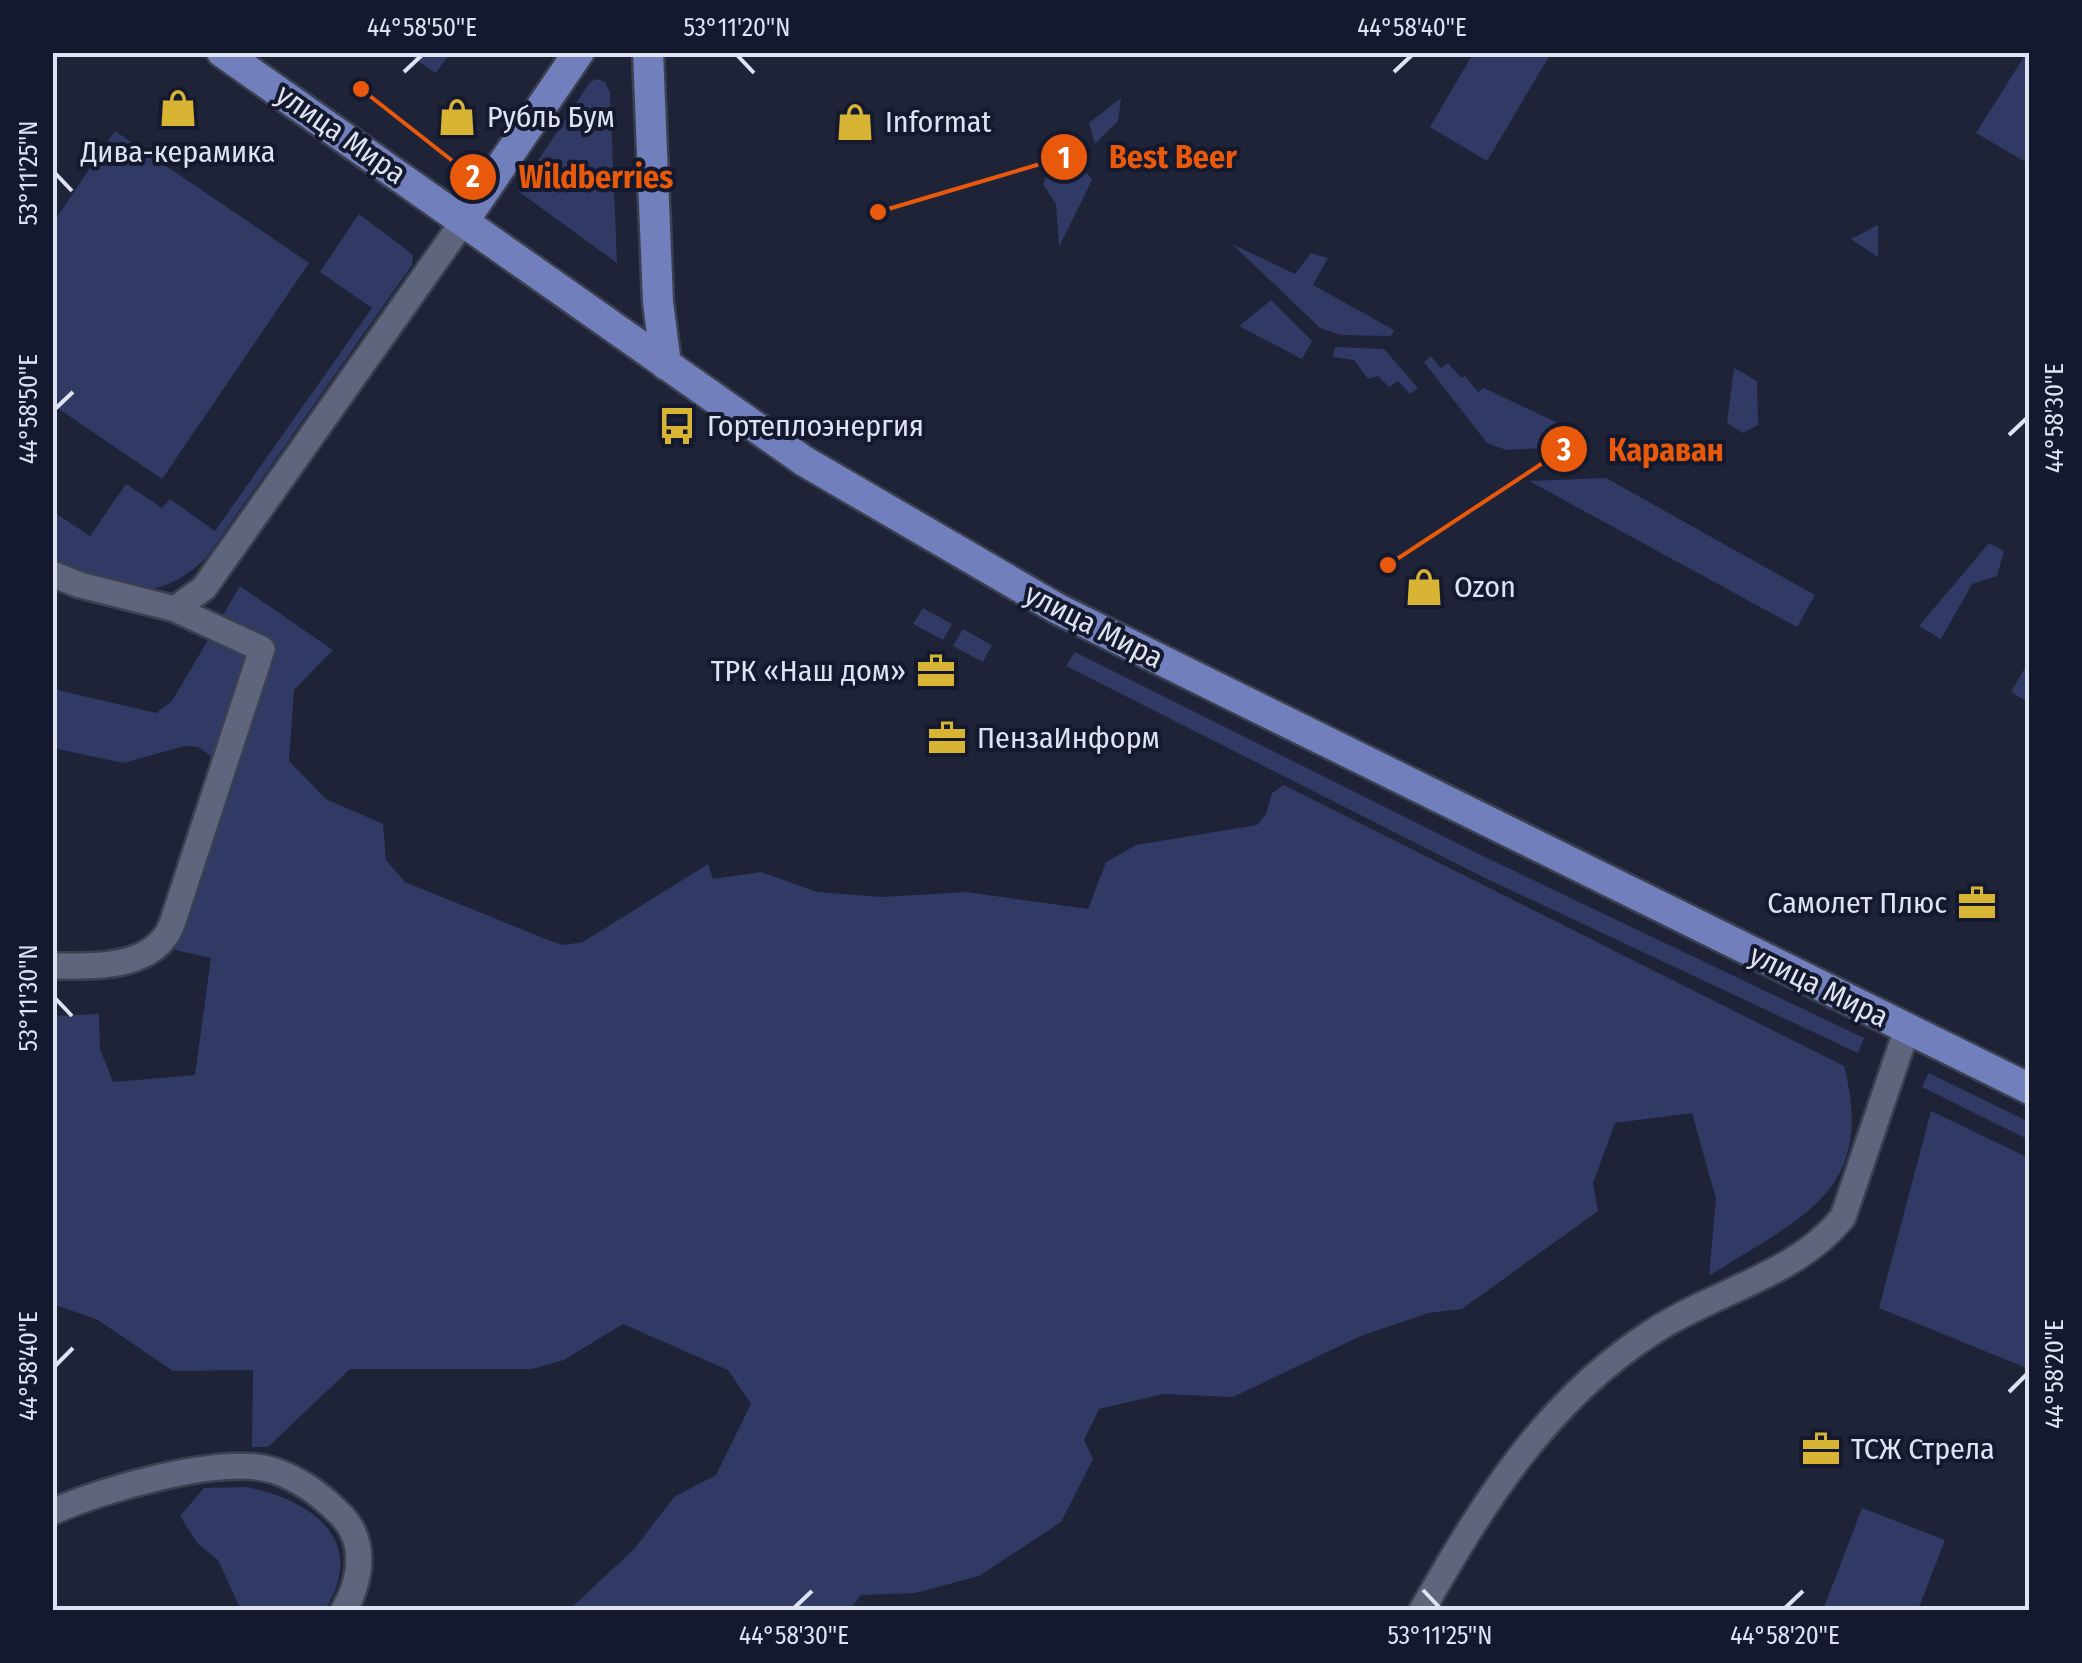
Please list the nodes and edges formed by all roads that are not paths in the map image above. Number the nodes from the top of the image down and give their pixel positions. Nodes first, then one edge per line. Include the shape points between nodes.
1 (222, 52) edge
2 (579, 52) edge
3 (644, 52) edge
4 (465, 219) junction
5 (666, 365) junction
6 (52, 574) edge
7 (175, 609) junction
8 (52, 966) edge
9 (1907, 1030) junction
10 (2030, 1090) edge
11 (52, 1512) edge
12 (344, 1610) edge
13 (1422, 1610) edge

1 - 4 main road, улица Мира
2 - 4 main road
3 - 5 main road
4 - 5 main road, улица Мира
4 - 7 street via 215,576
5 - 9 main road, улица Мира via 813,466 1058,609
6 - 7 street
7 - 8 street via 262,649 172,924 161,944 144,955
9 - 10 main road, улица Мира
9 - 13 street via 1843,1217 1823,1242 1654,1331 1561,1407 1496,1489
11 - 12 street via 150,1479 272,1469 320,1495 357,1538 358,1570

